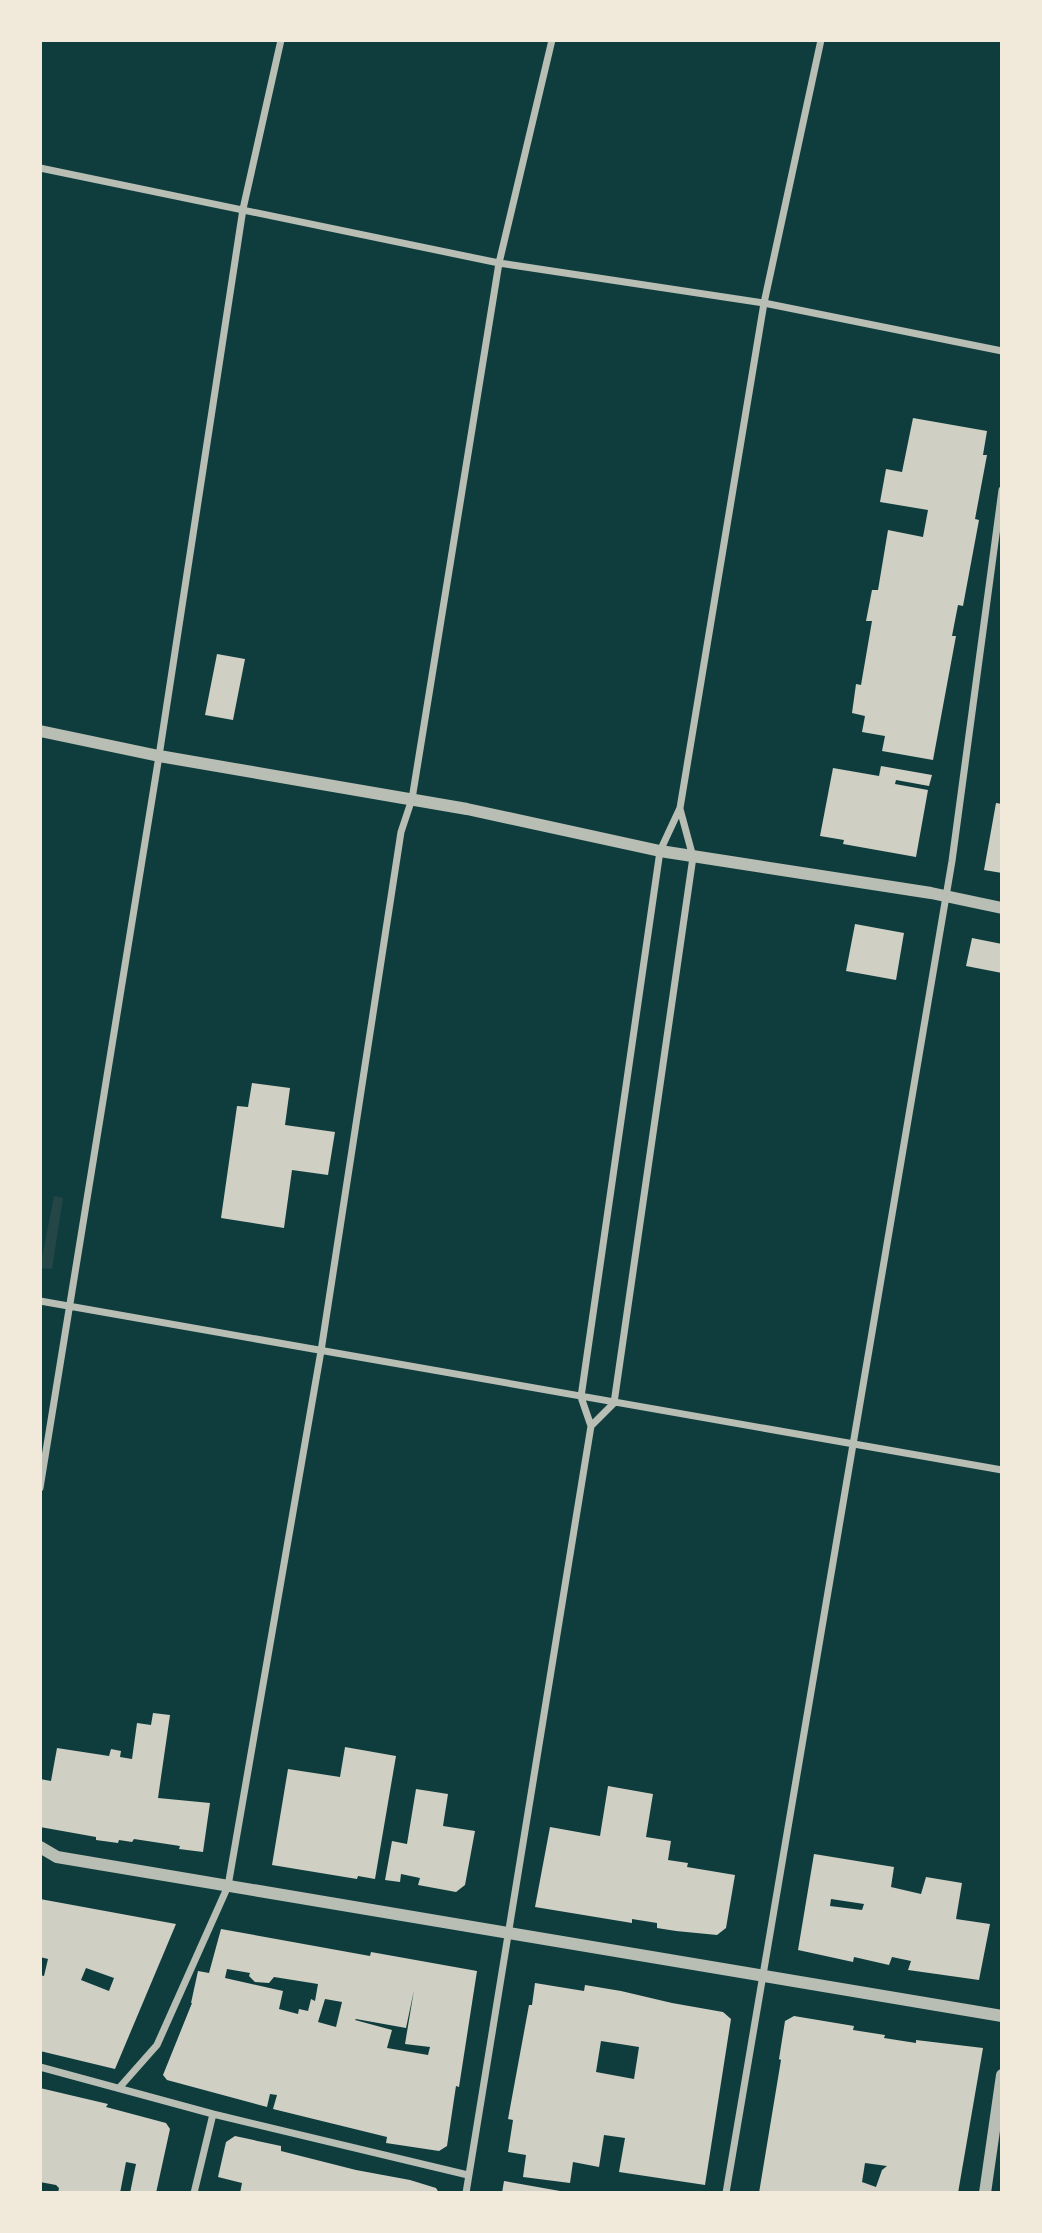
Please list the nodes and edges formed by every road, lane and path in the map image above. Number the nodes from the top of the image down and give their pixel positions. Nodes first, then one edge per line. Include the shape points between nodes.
1 (281, 40) edge
2 (552, 40) edge
3 (821, 40) edge
4 (40, 168) edge
5 (243, 209) junction
6 (499, 263) junction
7 (764, 303) junction
8 (1002, 351) edge
9 (1002, 490) edge
10 (40, 731) edge
11 (159, 756) junction
12 (412, 800) junction
13 (680, 808) junction
14 (660, 851) junction
15 (693, 857) junction
16 (945, 897) junction
17 (1002, 908) edge
18 (40, 1301) edge
19 (70, 1307) junction
20 (321, 1351) junction
21 (581, 1397) junction
22 (614, 1403) junction
23 (592, 1426) junction
24 (853, 1445) junction
25 (1002, 1470) edge
26 (40, 1488) edge
27 (40, 1847) edge
28 (57, 1857) junction
29 (40, 1860) edge
30 (228, 1886) junction
31 (508, 1932) junction
32 (763, 1975) junction
33 (1002, 2016) edge
34 (40, 2067) edge
35 (1002, 2075) edge
36 (118, 2088) junction
37 (213, 2114) junction
38 (468, 2175) junction
39 (194, 2193) edge
40 (466, 2193) edge
41 (726, 2193) edge
42 (985, 2193) edge

1 - 5 street
2 - 6 street
3 - 7 street
4 - 5 street
5 - 6 street
5 - 11 street
6 - 7 street
6 - 12 street
7 - 8 street
7 - 13 street
9 - 16 street
10 - 11 street
11 - 12 street
11 - 19 street
12 - 14 street
12 - 20 street via 401,832
13 - 14 street
13 - 15 street
14 - 15 street
14 - 21 street
15 - 16 street
15 - 22 street
16 - 17 street
16 - 24 street
18 - 19 street
19 - 20 street
19 - 26 street
20 - 21 street
20 - 30 street
21 - 22 street
21 - 23 street
22 - 23 street
22 - 24 street
23 - 31 street
24 - 25 street
24 - 32 street
27 - 28 street
28 - 29 street
28 - 30 street
30 - 31 street
30 - 36 street via 157,2045
31 - 32 street
31 - 38 street
32 - 33 street
32 - 41 street
34 - 36 street
35 - 42 street
36 - 37 street
37 - 38 street
37 - 39 street
38 - 40 street

